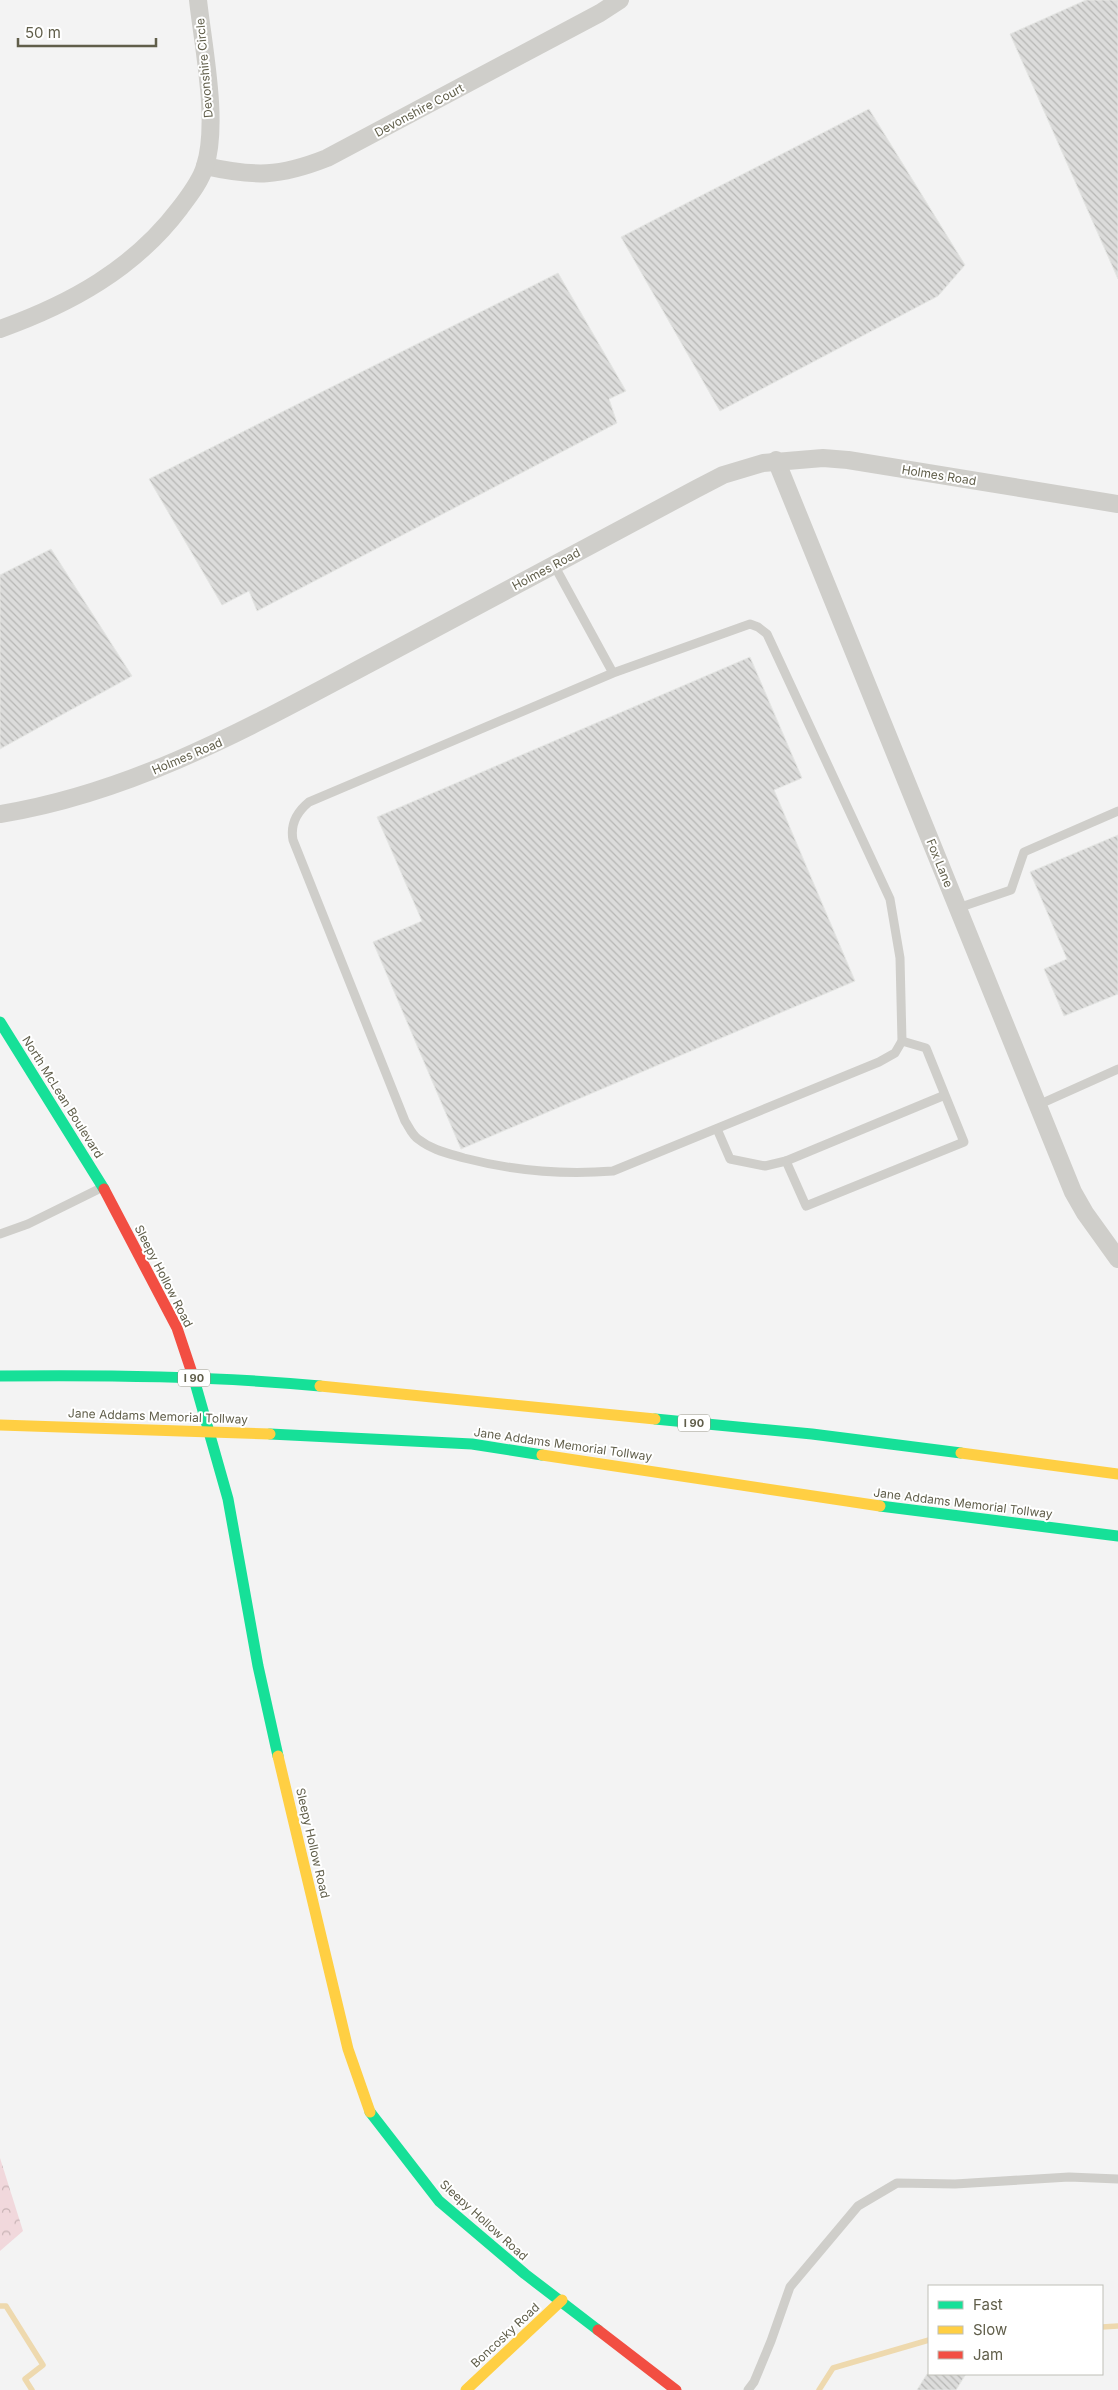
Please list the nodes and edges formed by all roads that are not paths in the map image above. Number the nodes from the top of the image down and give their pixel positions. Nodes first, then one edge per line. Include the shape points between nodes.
1 (198, 0) edge
2 (620, 0) edge
3 (205, 166) junction
4 (0, 329) edge
5 (776, 460) junction
6 (1118, 504) edge
7 (554, 565) junction
8 (613, 672) junction
9 (1118, 811) edge
10 (0, 814) edge
11 (958, 908) junction
12 (0, 1022) edge
13 (902, 1041) junction
14 (1118, 1069) edge
15 (945, 1095) junction
16 (1038, 1105) junction
17 (717, 1129) junction
18 (786, 1161) junction
19 (103, 1187) junction
20 (0, 1234) edge
21 (1118, 1259) edge
22 (0, 1376) edge
23 (0, 1425) edge
24 (1118, 1474) edge
25 (1118, 1536) edge
26 (1118, 2180) edge
27 (562, 2300) junction
28 (466, 2390) edge
29 (676, 2390) edge
30 (748, 2390) edge

1 - 3 street, Devonshire Circle via 209,94 210,134
2 - 3 street, Devonshire Court via 600,14 327,158 299,169 270,175 235,173
3 - 4 street, Devonshire Circle via 172,219 146,248 120,269 65,302
5 - 6 street, Holmes Road via 848,460
5 - 7 street, Holmes Road via 723,475
5 - 11 street, Fox Lane
7 - 8 lane
7 - 10 street, Holmes Road via 200,752 98,791
8 - 13 lane via 750,624 767,634 890,899 900,958
8 - 17 lane via 309,802 295,818 293,840 405,1121 416,1138 434,1150 482,1162 536,1172 578,1174 613,1171
9 - 11 lane via 1024,852 1011,890
11 - 16 street, Fox Lane
12 - 19 main road, North McLean Boulevard
13 - 15 lane via 926,1048
13 - 17 lane via 895,1053 879,1062
14 - 16 lane
15 - 18 lane
15 - 18 lane via 964,1142 956,1146 806,1206
16 - 21 street, Fox Lane via 1077,1199
17 - 18 lane via 730,1159 765,1166
19 - 20 lane via 28,1224
19 - 27 main road, Sleepy Hollow Road via 177,1328 204,1409 228,1499 258,1666 306,1876 348,2049 367,2108 439,2201 525,2274
22 - 24 main road, I 90 via 119,1374 268,1381 812,1434
23 - 25 main road, Jane Addams Memorial Tollway via 472,1444 912,1511
26 - 30 lane via 1069,2177 955,2184 897,2183 858,2206 790,2287 771,2341
27 - 28 main road, Boncosky Road
27 - 29 main road, Sleepy Hollow Road

